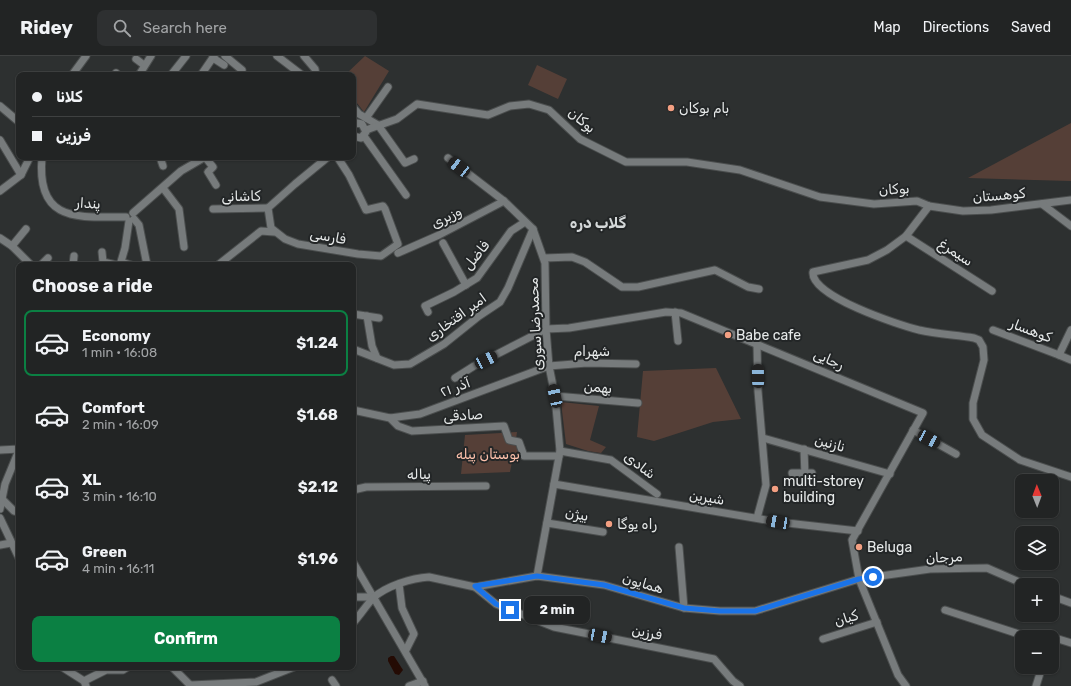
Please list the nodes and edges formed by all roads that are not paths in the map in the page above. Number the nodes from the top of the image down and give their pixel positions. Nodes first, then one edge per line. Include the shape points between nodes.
1 (85, 56) edge
2 (151, 56) edge
3 (186, 56) edge
4 (225, 56) edge
5 (277, 56) edge
6 (304, 56) edge
7 (214, 57) edge
8 (136, 59) dead end
9 (144, 65) junction
10 (224, 65) dead end
11 (242, 70) dead end
12 (77, 72) edge
13 (140, 72) edge
14 (173, 72) edge
15 (203, 72) edge
16 (298, 72) edge
17 (316, 72) edge
18 (388, 88) dead end
19 (0, 106) edge
20 (356, 110) edge
21 (366, 118) junction
22 (16, 119) edge
23 (356, 124) edge
24 (378, 125) junction
25 (365, 133) junction
26 (356, 137) edge
27 (0, 140) edge
28 (448, 158) dead end
29 (414, 159) dead end
30 (28, 160) edge
31 (42, 160) edge
32 (161, 160) edge
33 (192, 160) edge
34 (207, 160) edge
35 (324, 160) edge
36 (339, 160) edge
37 (163, 166) dead end
38 (21, 175) junction
39 (216, 185) dead end
40 (163, 188) junction
41 (0, 190) edge
42 (406, 195) dead end
43 (1071, 200) edge
44 (504, 201) junction
45 (1042, 204) junction
46 (929, 206) junction
47 (268, 208) junction
48 (213, 209) dead end
49 (131, 217) junction
50 (525, 222) junction
51 (1071, 226) edge
52 (26, 229) dead end
53 (533, 229) junction
54 (274, 232) junction
55 (906, 236) junction
56 (0, 238) edge
57 (443, 243) dead end
58 (12, 246) junction
59 (184, 247) dead end
60 (102, 252) dead end
61 (398, 253) dead end
62 (74, 256) dead end
63 (48, 258) dead end
64 (544, 258) junction
65 (28, 262) edge
66 (44, 262) edge
67 (73, 262) edge
68 (103, 262) edge
69 (120, 262) edge
70 (146, 262) edge
71 (222, 262) edge
72 (466, 285) junction
73 (759, 289) dead end
74 (992, 291) dead end
75 (428, 312) dead end
76 (675, 312) junction
77 (356, 314) edge
78 (367, 316) junction
79 (379, 318) dead end
80 (546, 329) junction
81 (993, 330) dead end
82 (1071, 330) edge
83 (678, 341) dead end
84 (757, 345) junction
85 (356, 350) edge
86 (1059, 355) junction
87 (377, 358) junction
88 (1071, 360) edge
89 (636, 364) dead end
90 (549, 366) junction
91 (455, 378) dead end
92 (555, 396) junction
93 (638, 404) dead end
94 (356, 411) edge
95 (390, 418) junction
96 (913, 430) junction
97 (763, 438) junction
98 (804, 449) junction
99 (0, 450) edge
100 (16, 450) edge
101 (560, 453) junction
102 (956, 454) dead end
103 (16, 457) edge
104 (792, 473) dead end
105 (890, 474) junction
106 (1071, 477) edge
107 (554, 484) junction
108 (486, 486) dead end
109 (356, 489) edge
110 (657, 494) dead end
111 (2, 499) junction
112 (0, 510) edge
113 (16, 511) edge
114 (0, 518) edge
115 (757, 518) junction
116 (547, 523) junction
117 (858, 531) junction
118 (604, 532) dead end
119 (11, 543) junction
120 (0, 545) edge
121 (679, 547) dead end
122 (16, 552) edge
123 (356, 567) edge
124 (537, 576) junction
125 (859, 579) junction
126 (1015, 580) edge
127 (399, 584) junction
128 (475, 586) junction
129 (356, 597) edge
130 (374, 597) junction
131 (1059, 599) edge
132 (1071, 603) edge
133 (684, 608) junction
134 (945, 610) dead end
135 (356, 619) edge
136 (877, 622) junction
137 (1015, 633) edge
138 (823, 639) dead end
139 (1059, 639) edge
140 (1071, 643) edge
141 (406, 650) junction
142 (66, 670) edge
143 (106, 670) edge
144 (106, 670) edge
145 (123, 670) edge
146 (175, 670) edge
147 (286, 670) edge
148 (1040, 674) edge
149 (85, 684) edge
150 (424, 684) edge
151 (191, 686) edge
152 (409, 686) edge
153 (740, 686) edge
154 (906, 686) edge
155 (1036, 686) edge

1 - 12 street
2 - 9 street
3 - 14 street
4 - 11 street
5 - 16 street
6 - 17 street
7 - 10 street
7 - 15 street
8 - 9 street
9 - 13 street
18 - 21 street
19 - 22 street
20 - 21 street
21 - 24 street
23 - 25 street via 360,123
24 - 25 street, بوکان
24 - 29 street via 405,163
24 - 46 street, بوکان via 397,119 417,104 488,115 510,106 529,104 550,110 580,139 626,162 687,162 740,170 820,197 874,204 917,201
25 - 26 street, بوکان via 361,138
25 - 42 street
27 - 38 street
28 - 44 street, محمدرضا سوری
30 - 38 street
31 - 49 street, پندار via 46,194 65,214 86,218
32 - 37 street
33 - 40 street
34 - 39 street via 213,167 208,172
35 - 47 street
36 - 54 street, فارسی via 366,210 383,206 398,244 381,256 336,252 298,244
38 - 41 street
40 - 49 street
40 - 59 street via 179,209
43 - 45 street, کوهستان
44 - 50 street, محمدرضا سوری
44 - 61 street, وزیری
45 - 46 street, کوهستان via 962,211
45 - 51 street
46 - 55 street
47 - 48 street, کاشانی
47 - 54 street via 269,222
49 - 69 street
49 - 70 street via 139,225
50 - 53 street, محمدرضا سوری
50 - 72 street, فاضل via 512,231 477,278
52 - 58 street
53 - 64 street, محمدرضا سوری
53 - 87 street, امیر افتخاری via 500,302 444,344 410,364 394,365
54 - 71 street via 261,232
55 - 74 street, سیمرغ
55 - 106 street via 868,260 817,270 812,274 823,290 835,298 884,319 920,330 979,340 983,347 984,360 973,403 973,419 982,435 1020,460
56 - 58 street
57 - 72 street
58 - 65 street
60 - 68 street
62 - 67 street
63 - 66 street
64 - 73 street via 572,257 585,262 622,287 638,287 715,270 748,287
64 - 80 street, محمدرضا سوری
72 - 75 street, فاضل via 425,306
76 - 80 street, رجایی via 569,328
76 - 83 street
76 - 84 street, رجایی
77 - 78 street
78 - 79 street
78 - 87 street via 372,346
80 - 90 street, محمدرضا سوری
80 - 91 street
81 - 86 street, کوهسار
82 - 86 street, کوهسار
84 - 96 street, رجایی via 923,413
84 - 97 street
85 - 87 street, امیر افتخاری
86 - 88 street, کوهسار
89 - 90 street, شهرام via 587,363
90 - 92 street, محمدرضا سوری
90 - 95 street, ۲۱ آذر via 420,414
92 - 93 street, بهمن
92 - 101 street, محمدرضا سوری
94 - 95 street, صادقی
95 - 101 street, صادقی via 398,426 412,431 504,426 509,440 519,442 524,456
96 - 102 street
96 - 105 street, رجایی
97 - 98 street, نازنین
97 - 115 street via 766,485
98 - 104 street via 808,474
98 - 105 street, نازنین
99 - 100 street
101 - 107 street, محمدرضا سوری
101 - 110 street, شادی via 612,460
103 - 111 street
105 - 117 street, رجایی
107 - 115 street, شیرین
107 - 116 street, محمدرضا سوری
108 - 109 street, پیاله via 366,487
111 - 112 street
111 - 113 street
114 - 119 street
115 - 117 street, شیرین
116 - 118 street, بیژن
116 - 124 street, محمدرضا سوری
117 - 125 street, رجایی via 852,540
119 - 120 street
119 - 122 street
121 - 133 street
123 - 130 street
124 - 128 street, همایون
124 - 133 street, همایون via 604,585
125 - 126 street, مرجان via 930,569 987,568
125 - 133 street, همایون via 755,611
125 - 136 street, رجایی
127 - 128 street, همایون via 429,577
127 - 130 street, همایون
127 - 141 street via 402,608 414,634
128 - 153 street, فرزین via 496,604 554,627 714,659 732,681
129 - 130 street
130 - 135 street
130 - 141 street
131 - 132 street
134 - 137 street
136 - 138 street, کیان
136 - 154 street, رجایی via 898,675
139 - 140 street
141 - 150 street
142 - 149 street
143 - 149 street
144 - 145 street
146 - 151 street
147 - 151 street via 256,682
148 - 155 street
150 - 152 street

